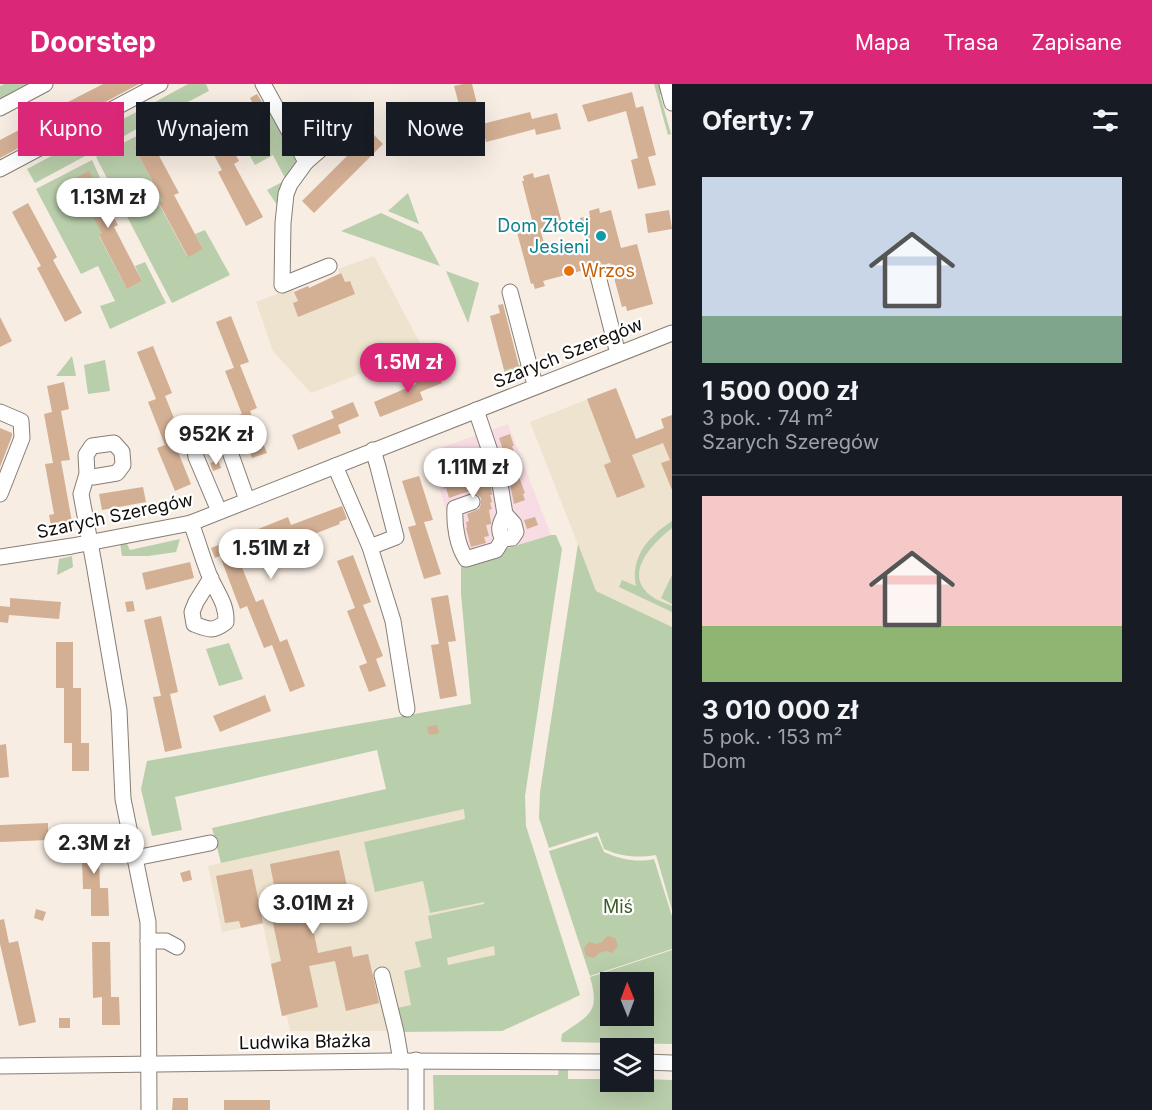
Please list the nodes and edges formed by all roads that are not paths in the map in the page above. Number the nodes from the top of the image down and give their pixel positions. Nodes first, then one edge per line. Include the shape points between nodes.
1 (45, 84) edge
2 (160, 84) edge
3 (263, 84) edge
4 (667, 84) edge
5 (672, 103) edge
6 (0, 108) edge
7 (313, 156) edge
8 (306, 162) junction
9 (0, 169) edge
10 (330, 266) dead end
11 (597, 272) dead end
12 (510, 292) dead end
13 (672, 333) edge
14 (618, 354) junction
15 (536, 386) junction
16 (476, 410) junction
17 (0, 412) edge
18 (373, 450) junction
19 (335, 466) junction
20 (87, 474) dead end
21 (0, 494) edge
22 (247, 500) junction
23 (472, 502) dead end
24 (219, 511) junction
25 (191, 523) junction
26 (89, 543) junction
27 (370, 547) junction
28 (0, 557) edge
29 (211, 578) dead end
30 (407, 709) dead end
31 (199, 841) dead end
32 (135, 858) junction
33 (148, 941) junction
34 (177, 946) dead end
35 (382, 975) dead end
36 (409, 1060) junction
37 (600, 1062) edge
38 (654, 1062) edge
39 (672, 1063) edge
40 (148, 1064) junction
41 (0, 1066) edge
42 (149, 1110) edge
43 (416, 1110) edge

1 - 6 street
2 - 9 street
3 - 8 street
4 - 5 street
7 - 8 street
8 - 10 street via 286,194 282,285
11 - 14 street
12 - 15 street
13 - 14 street, Szarych Szeregów
14 - 15 street, Szarych Szeregów
15 - 16 street, Szarych Szeregów
16 - 18 street, Szarych Szeregów
16 - 23 street via 499,478 505,514 516,532 512,538 503,539 496,550 466,560 454,521 455,508
17 - 21 street via 21,421 22,438
18 - 19 street, Szarych Szeregów
18 - 27 street via 396,537
19 - 22 street, Szarych Szeregów
19 - 27 street
20 - 26 street via 81,494
22 - 24 street, Szarych Szeregów
22 - 24 street via 224,435 194,443
24 - 25 street, Szarych Szeregów
25 - 26 street, Szarych Szeregów
25 - 29 street
26 - 28 street, Szarych Szeregów
26 - 32 street via 119,710 123,799
27 - 30 street via 393,621
31 - 32 street
32 - 33 street
33 - 34 street via 166,941
33 - 40 street
35 - 36 street via 396,1032
36 - 37 street, Ludwika Błażka
36 - 40 street, Ludwika Błażka
36 - 43 street
38 - 39 street
40 - 41 street, Ludwika Błażka
40 - 42 street

